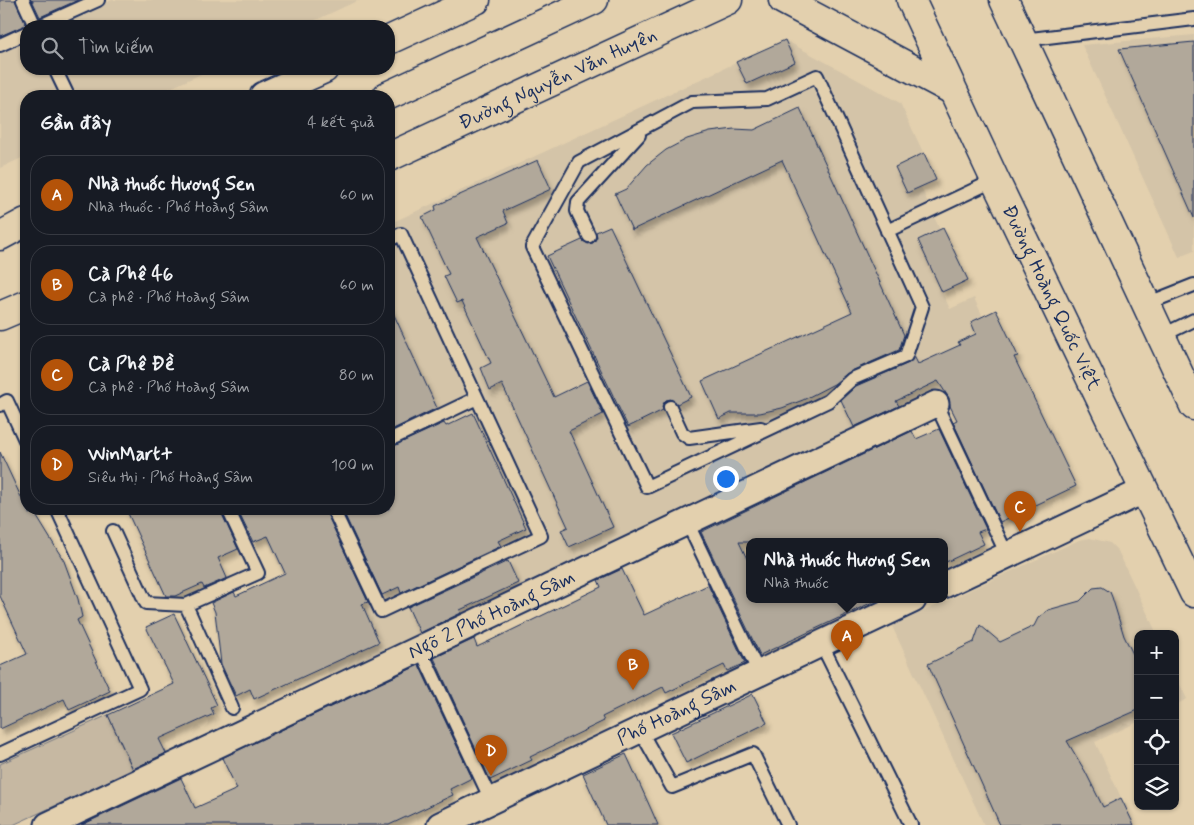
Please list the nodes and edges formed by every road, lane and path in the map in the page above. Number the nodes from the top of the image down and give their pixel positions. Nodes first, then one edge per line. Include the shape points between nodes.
1 (23, 0) edge
2 (98, 0) edge
3 (476, 0) edge
4 (594, 0) edge
5 (704, 0) edge
6 (728, 0) edge
7 (783, 0) edge
8 (911, 0) edge
9 (1004, 0) edge
10 (1027, 0) edge
11 (686, 19) junction
12 (1194, 19) edge
13 (32, 20) edge
14 (53, 20) edge
15 (20, 36) edge
16 (1021, 36) junction
17 (395, 37) edge
18 (0, 45) edge
19 (58, 75) edge
20 (311, 75) edge
21 (65, 90) edge
22 (277, 90) edge
23 (952, 90) junction
24 (395, 92) edge
25 (646, 126) junction
26 (395, 154) edge
27 (995, 180) junction
28 (888, 230) junction
29 (589, 236) dead end
30 (395, 237) edge
31 (1194, 285) edge
32 (1146, 304) junction
33 (20, 308) edge
34 (0, 316) edge
35 (1194, 320) edge
36 (1161, 336) junction
37 (477, 398) junction
38 (936, 404) joint
39 (0, 405) edge
40 (1194, 406) edge
41 (670, 407) dead end
42 (775, 426) junction
43 (20, 429) edge
44 (395, 437) edge
45 (1145, 490) junction
46 (60, 515) edge
47 (231, 515) edge
48 (336, 515) edge
49 (687, 522) junction
50 (113, 531) dead end
51 (1007, 555) junction
52 (948, 583) edge
53 (1194, 593) edge
54 (907, 603) edge
55 (186, 606) junction
56 (821, 643) junction
57 (420, 648) junction
58 (759, 673) junction
59 (232, 708) dead end
60 (640, 730) junction
61 (0, 754) edge
62 (491, 800) junction
63 (81, 818) edge
64 (48, 825) edge
65 (440, 825) edge
66 (788, 825) edge
67 (911, 825) edge

1 - 13 lane
2 - 14 lane
3 - 17 main road
4 - 24 main road
5 - 11 main road
6 - 11 main road, Đường Nguyễn Văn Huyên
7 - 23 main road
8 - 23 main road, Đường Hoàng Quốc Việt
9 - 16 main road
10 - 16 main road
11 - 26 main road, Đường Nguyễn Văn Huyên
12 - 16 lane
15 - 18 lane
16 - 32 main road
19 - 21 lane
20 - 22 main road
23 - 27 main road, Đường Hoàng Quốc Việt
25 - 28 lane via 692,102 766,99 817,76
25 - 29 lane via 578,202 577,211
25 - 42 lane via 579,162 532,247 647,487
27 - 28 lane
27 - 45 main road, Đường Hoàng Quốc Việt
28 - 42 lane via 922,307 906,356 852,379 828,401
30 - 37 lane via 401,234
31 - 32 lane
32 - 36 main road
33 - 34 main road
35 - 36 lane
36 - 40 main road
37 - 44 lane
37 - 48 lane via 541,536 381,611
38 - 49 street, Ngõ 2 Phố Hoàng Sâm
38 - 51 lane
39 - 43 lane via 7,401
41 - 42 lane via 682,433 689,438
45 - 51 street
45 - 53 main road, Đường Hoàng Quốc Việt
46 - 61 lane via 140,689
47 - 55 lane via 258,573
49 - 57 street, Ngõ 2 Phố Hoàng Sâm
49 - 58 lane
50 - 55 lane via 146,603
51 - 52 street
54 - 56 street, Phố Hoàng Sâm
55 - 59 lane
56 - 58 street, Phố Hoàng Sâm
56 - 67 lane
57 - 62 lane
57 - 63 street, Ngõ 2 Phố Hoàng Sâm
58 - 60 street, Phố Hoàng Sâm
60 - 62 street, Phố Hoàng Sâm
60 - 66 lane via 672,787 753,754
62 - 65 street, Phố Hoàng Sâm
63 - 64 street, Ngõ 2 Phố Hoàng Sâm

